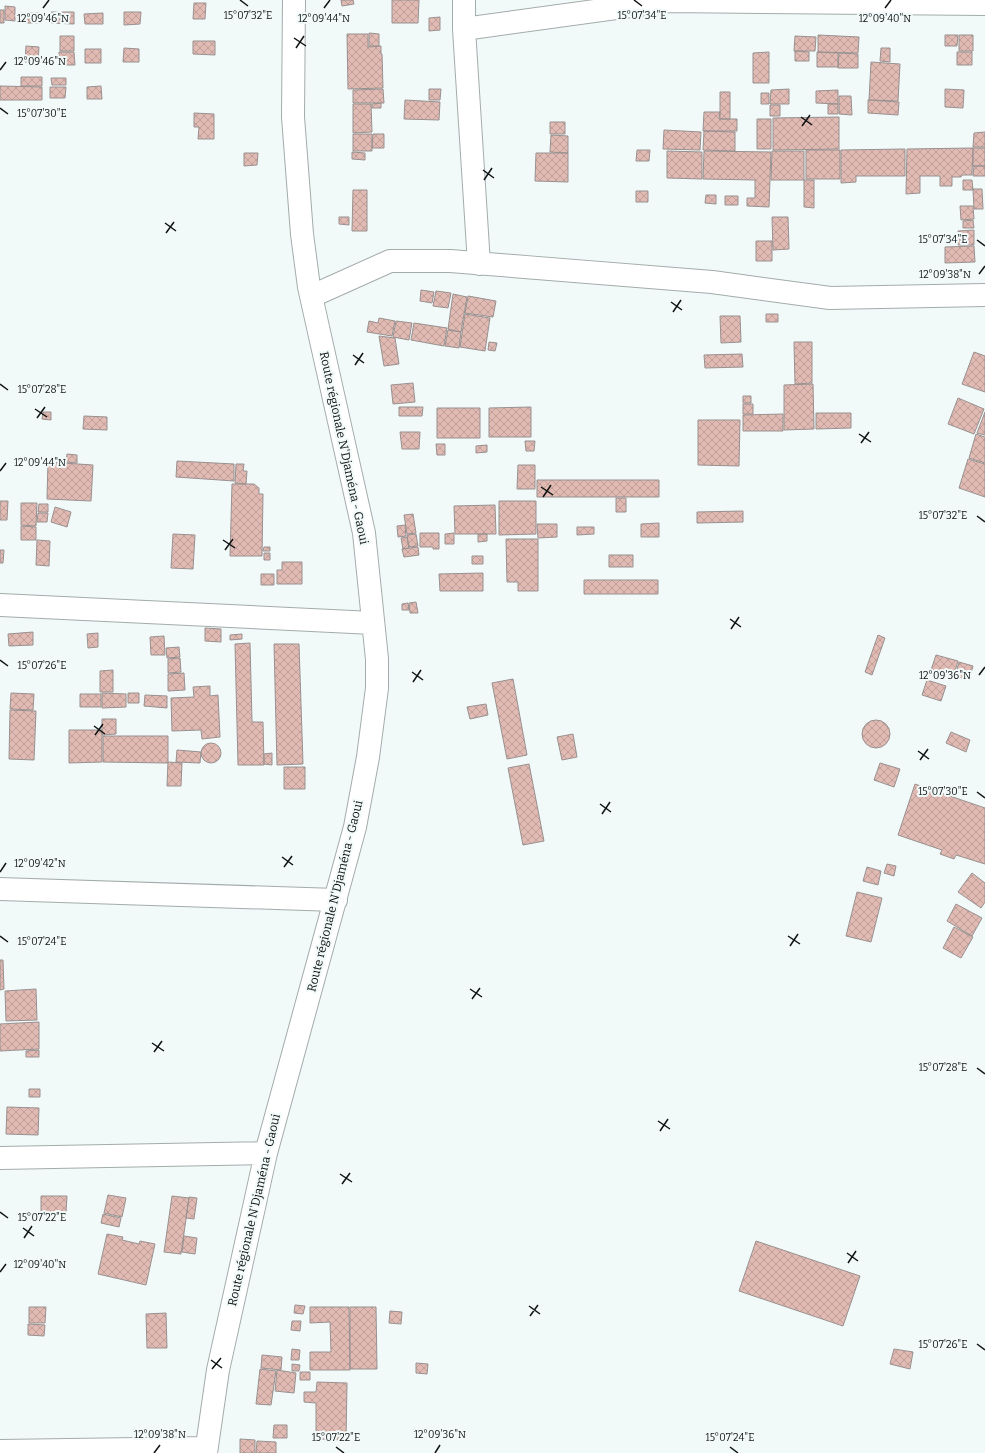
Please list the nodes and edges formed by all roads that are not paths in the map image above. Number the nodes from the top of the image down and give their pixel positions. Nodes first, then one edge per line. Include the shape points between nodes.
1 (294, 0) edge
2 (464, 0) edge
3 (985, 4) edge
4 (464, 29) junction
5 (479, 264) junction
6 (311, 292) junction
7 (985, 295) edge
8 (0, 605) edge
9 (373, 623) junction
10 (0, 889) edge
11 (336, 900) junction
12 (266, 1153) junction
13 (0, 1158) edge
14 (0, 1451) edge
15 (206, 1451) edge

1 - 6 street, Route régionale N'Djaména - Gaoui via 294,117 302,234
2 - 4 street
3 - 4 street via 667,1
4 - 5 street
5 - 6 street via 450,261 390,261
5 - 7 street via 712,282 830,298
6 - 9 street, Route régionale N'Djaména - Gaoui via 364,533
8 - 9 street
9 - 11 street, Route régionale N'Djaména - Gaoui via 377,688 368,757 355,827
10 - 11 street
11 - 12 street, Route régionale N'Djaména - Gaoui
12 - 13 street
12 - 15 street, Route régionale N'Djaména - Gaoui via 218,1370
14 - 15 street

